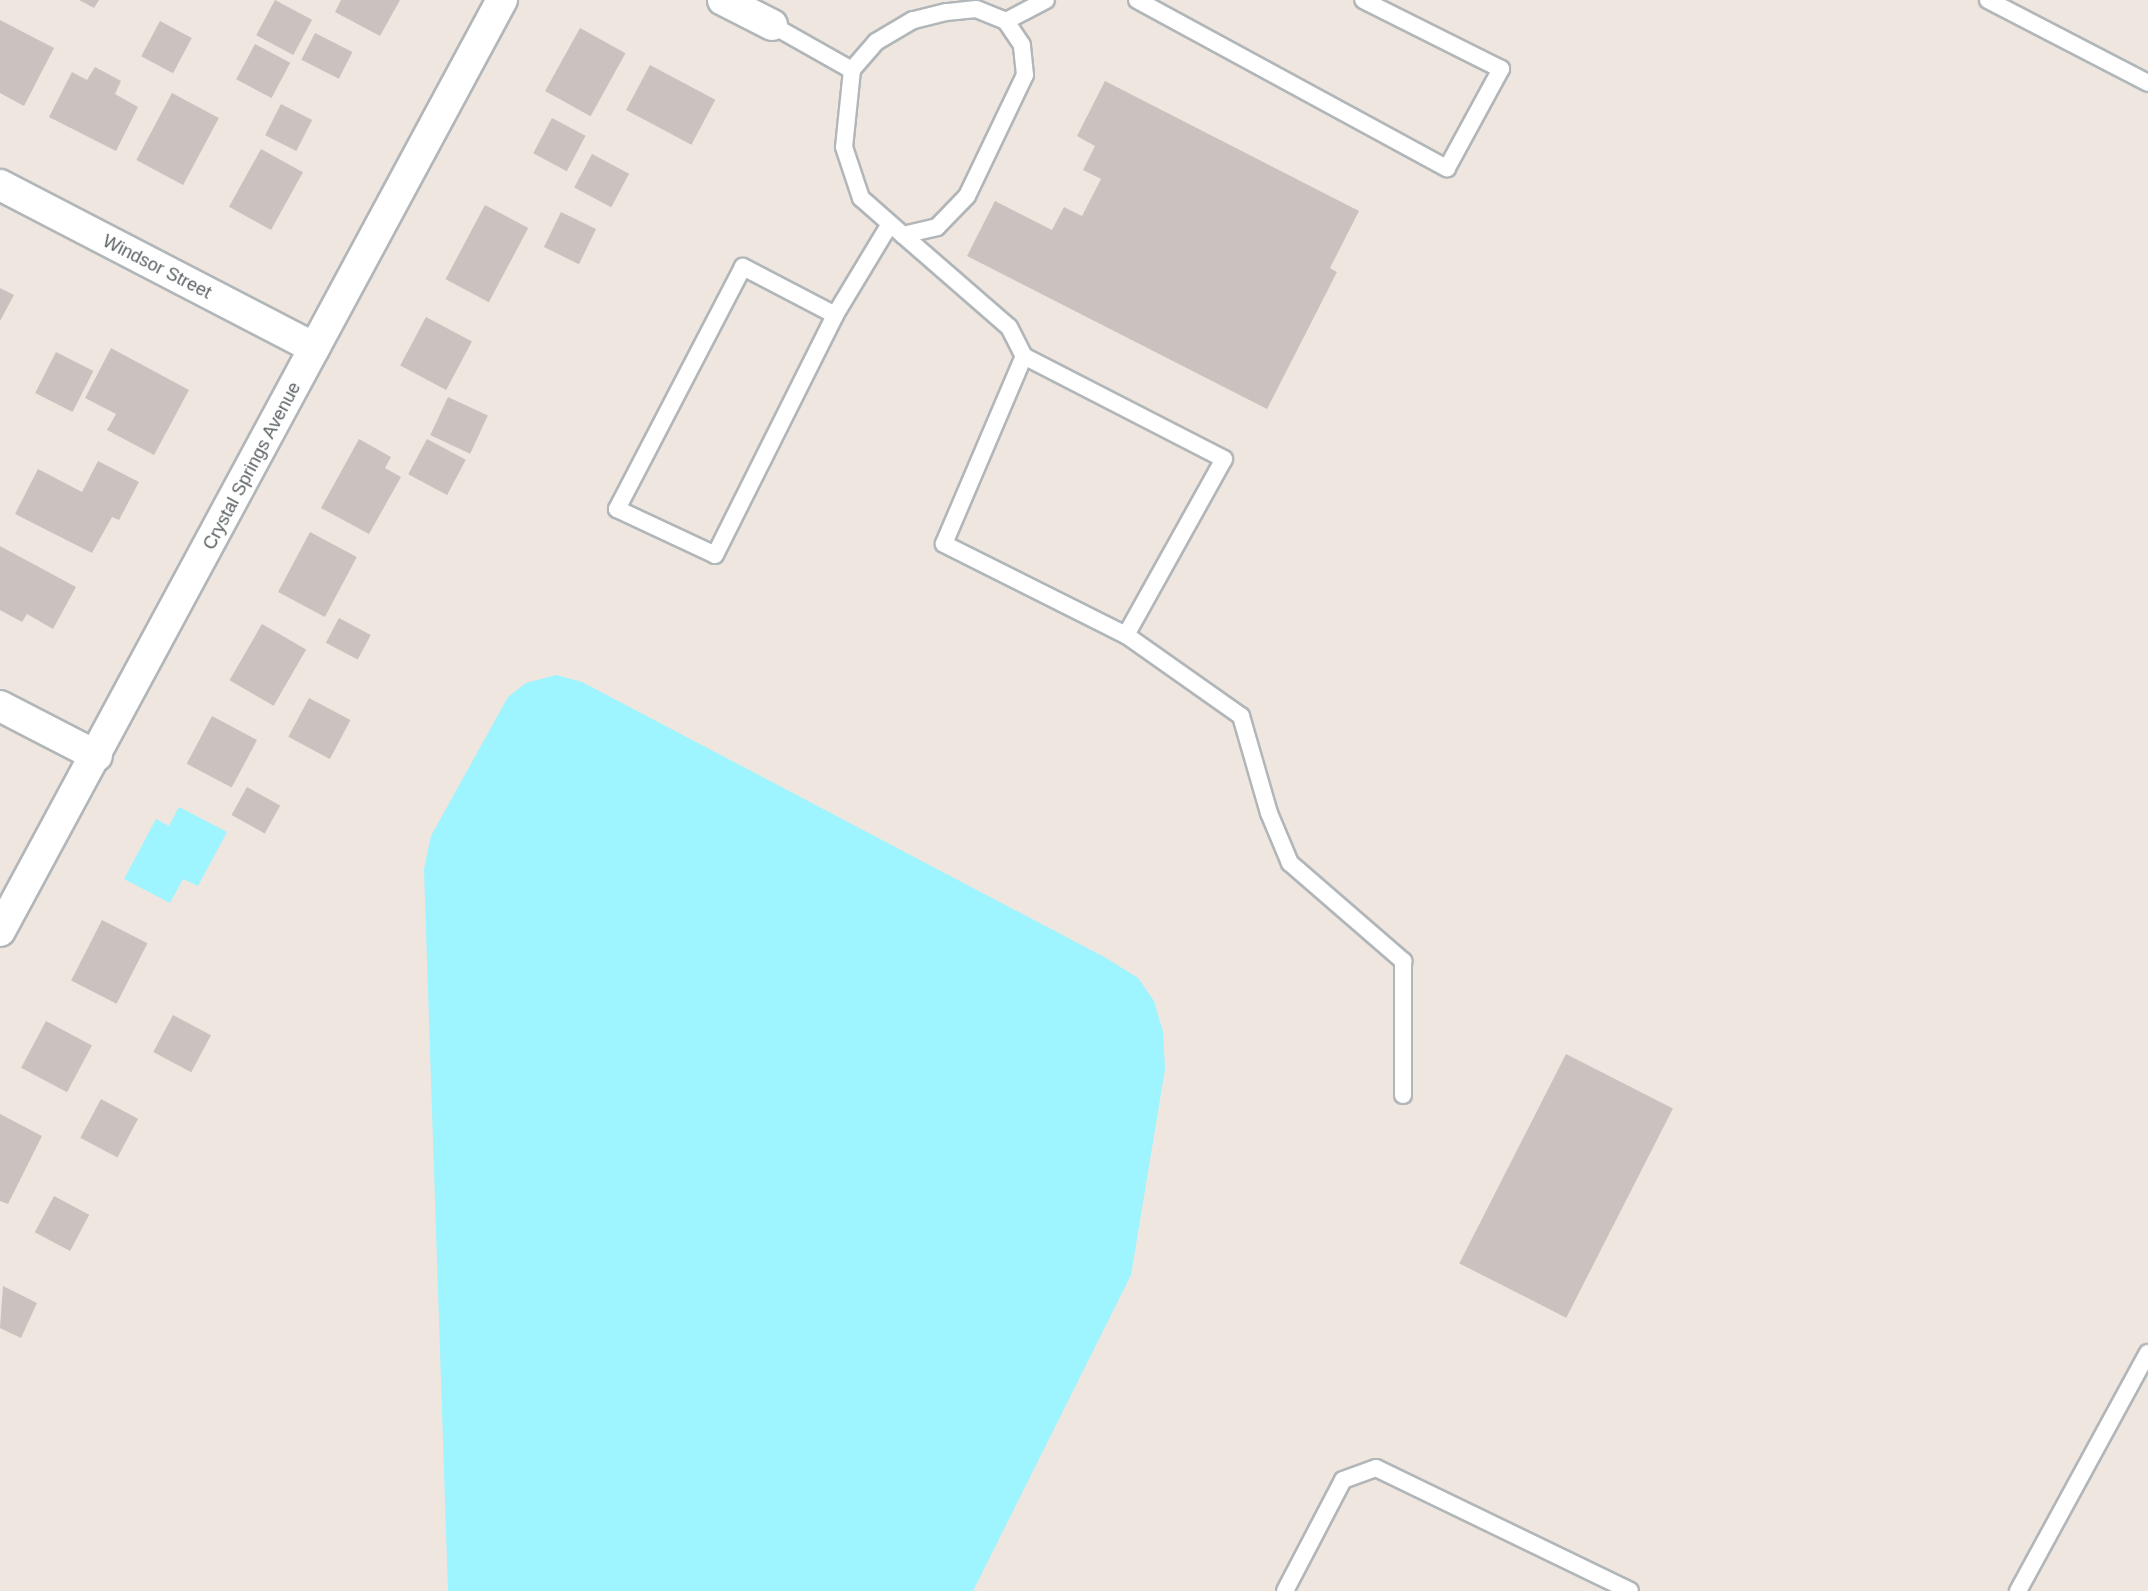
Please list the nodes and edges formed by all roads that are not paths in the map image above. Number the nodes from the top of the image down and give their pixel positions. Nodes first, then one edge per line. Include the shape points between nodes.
1 (502, 0) edge
2 (723, 0) edge
3 (1046, 0) edge
4 (1137, 0) edge
5 (1363, 0) edge
6 (1989, 0) edge
7 (1006, 21) junction
8 (772, 25) joint
9 (852, 70) junction
10 (2148, 83) edge
11 (0, 185) edge
12 (890, 223) junction
13 (903, 235) junction
14 (835, 315) junction
15 (314, 348) junction
16 (1024, 356) junction
17 (1126, 635) junction
18 (0, 706) edge
19 (97, 756) junction
20 (0, 931) edge
21 (1403, 1095) dead end
22 (2148, 1353) edge
23 (1285, 1591) edge
24 (1630, 1591) edge
25 (2018, 1591) edge

1 - 15 street, Crystal Springs Avenue
2 - 8 street
3 - 7 lane
4 - 5 lane via 1447,168 1501,69
6 - 10 lane
7 - 9 lane via 976,9 913,20 876,42
7 - 13 lane via 1022,45 1025,75 1008,111 967,196 937,227
8 - 9 lane
9 - 12 lane via 844,147 861,198
11 - 15 street, Windsor Street
12 - 13 lane
12 - 14 lane
13 - 16 lane via 1009,327
14 - 14 lane via 715,555 617,509 743,267
15 - 19 street, Crystal Springs Avenue
16 - 17 lane via 944,544
16 - 17 lane via 1224,459
17 - 21 lane via 1241,716 1269,813 1290,863 1403,961
18 - 19 street
19 - 20 street, Crystal Springs Avenue
22 - 25 lane
23 - 24 lane via 1343,1480 1376,1468

